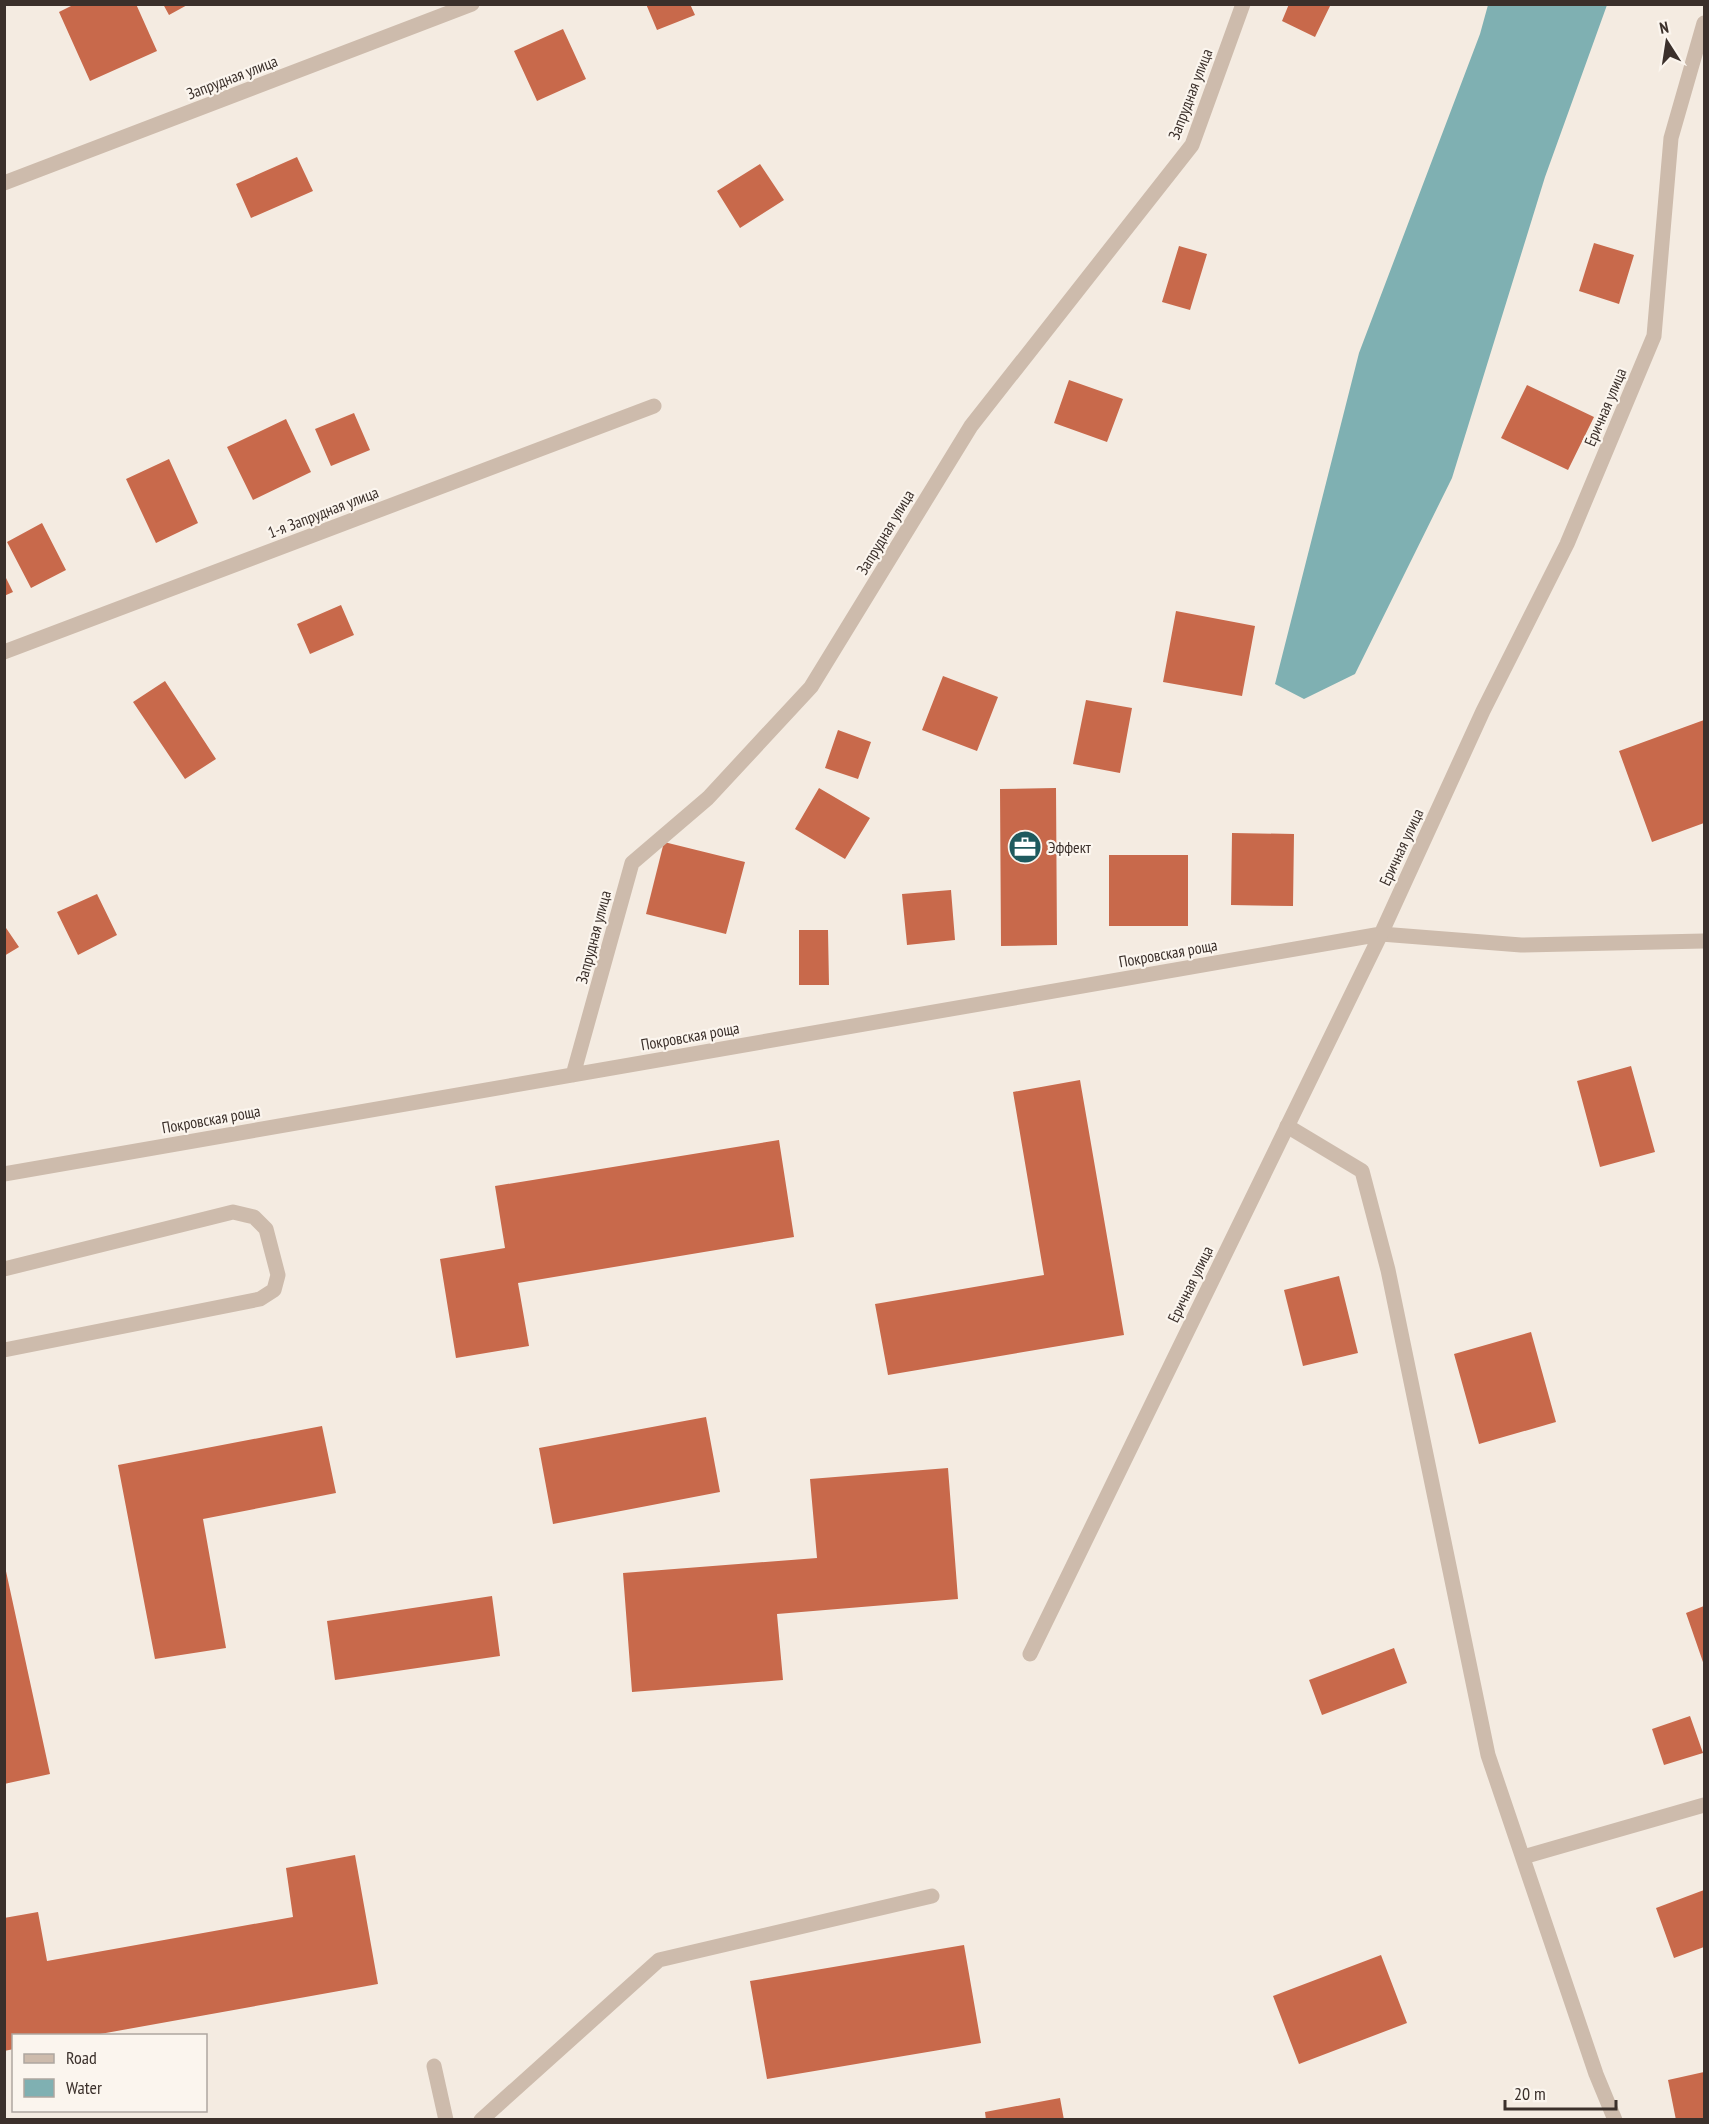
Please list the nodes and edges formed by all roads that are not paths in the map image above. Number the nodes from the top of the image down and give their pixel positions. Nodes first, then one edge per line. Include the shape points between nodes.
1 (472, 4) edge
2 (1243, 4) edge
3 (1704, 23) edge
4 (4, 183) edge
5 (654, 406) dead end
6 (4, 652) edge
7 (1381, 934) junction
8 (1704, 941) edge
9 (573, 1075) junction
10 (1287, 1126) junction
11 (4, 1174) edge
12 (4, 1269) edge
13 (4, 1350) edge
14 (1030, 1654) dead end
15 (1704, 1805) edge
16 (1522, 1857) junction
17 (932, 1896) dead end
18 (434, 2066) dead end
19 (446, 2120) edge
20 (482, 2120) edge
21 (1615, 2120) edge

1 - 4 street, Запрудная улица
2 - 9 street, Запрудная улица via 1192,146 971,426 812,687 708,798 632,863
3 - 7 street, Еричная улица via 1671,138 1654,336 1567,544 1484,711
5 - 6 street, 1-я Запрудная улица
7 - 8 street, Покровская роща via 1521,945
7 - 9 street, Покровская роща
7 - 10 street, Еричная улица
9 - 11 street, Покровская роща
10 - 14 street, Еричная улица
10 - 16 street via 1362,1171 1389,1270 1488,1755
12 - 13 street via 233,1212 254,1217 266,1229 278,1275 274,1290 260,1299
15 - 16 street
16 - 21 street
17 - 20 street via 659,1959
18 - 19 street

